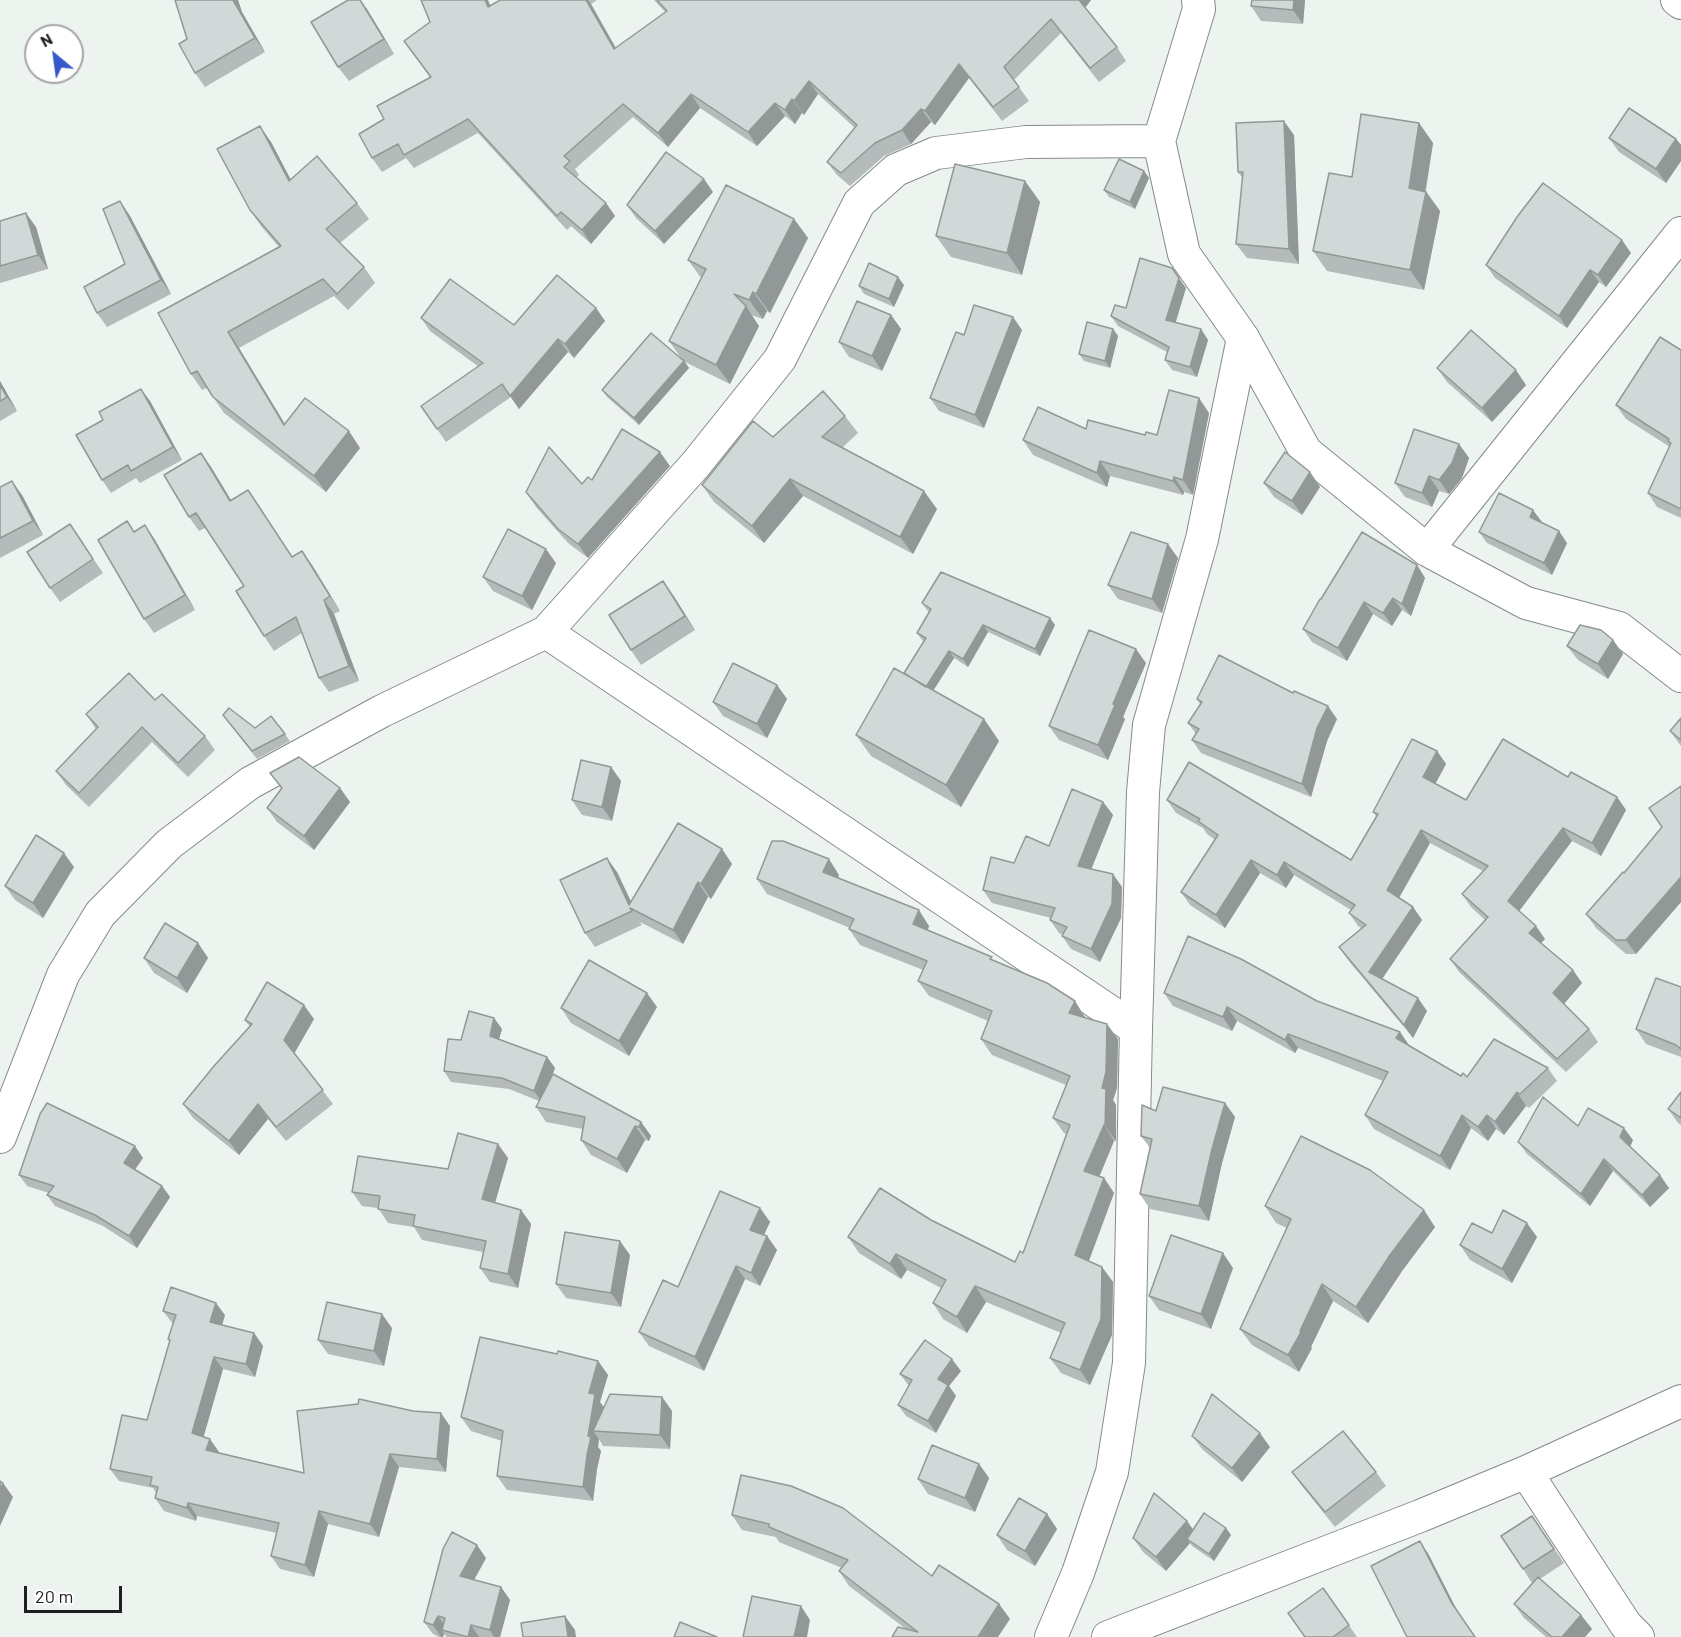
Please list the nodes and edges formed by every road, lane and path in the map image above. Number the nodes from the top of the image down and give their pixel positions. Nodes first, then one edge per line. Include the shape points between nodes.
1 (1198, 0) edge
2 (1677, 0) edge
3 (1681, 3) edge
4 (1159, 141) junction
5 (1681, 233) edge
6 (1243, 338) junction
7 (1427, 550) junction
8 (546, 632) junction
9 (1681, 676) edge
10 (1136, 1029) junction
11 (0, 1137) edge
12 (1681, 1401) edge
13 (1526, 1472) junction
14 (1051, 1637) edge
15 (1108, 1637) edge
16 (1638, 1637) edge

1 - 4 street via 1199,9
2 - 3 street
4 - 6 street via 1184,254
4 - 8 street via 1026,142 936,153 896,170 860,203 780,359 696,464
5 - 7 street
6 - 7 street via 1306,452
6 - 10 street via 1202,539 1149,725 1143,792
7 - 9 street via 1526,603 1619,628
8 - 10 street
8 - 11 street via 382,711 250,783 169,843 100,914 63,975
10 - 14 street via 1129,1363 1112,1472 1078,1574
12 - 13 street
13 - 15 street
13 - 16 street via 1626,1625

